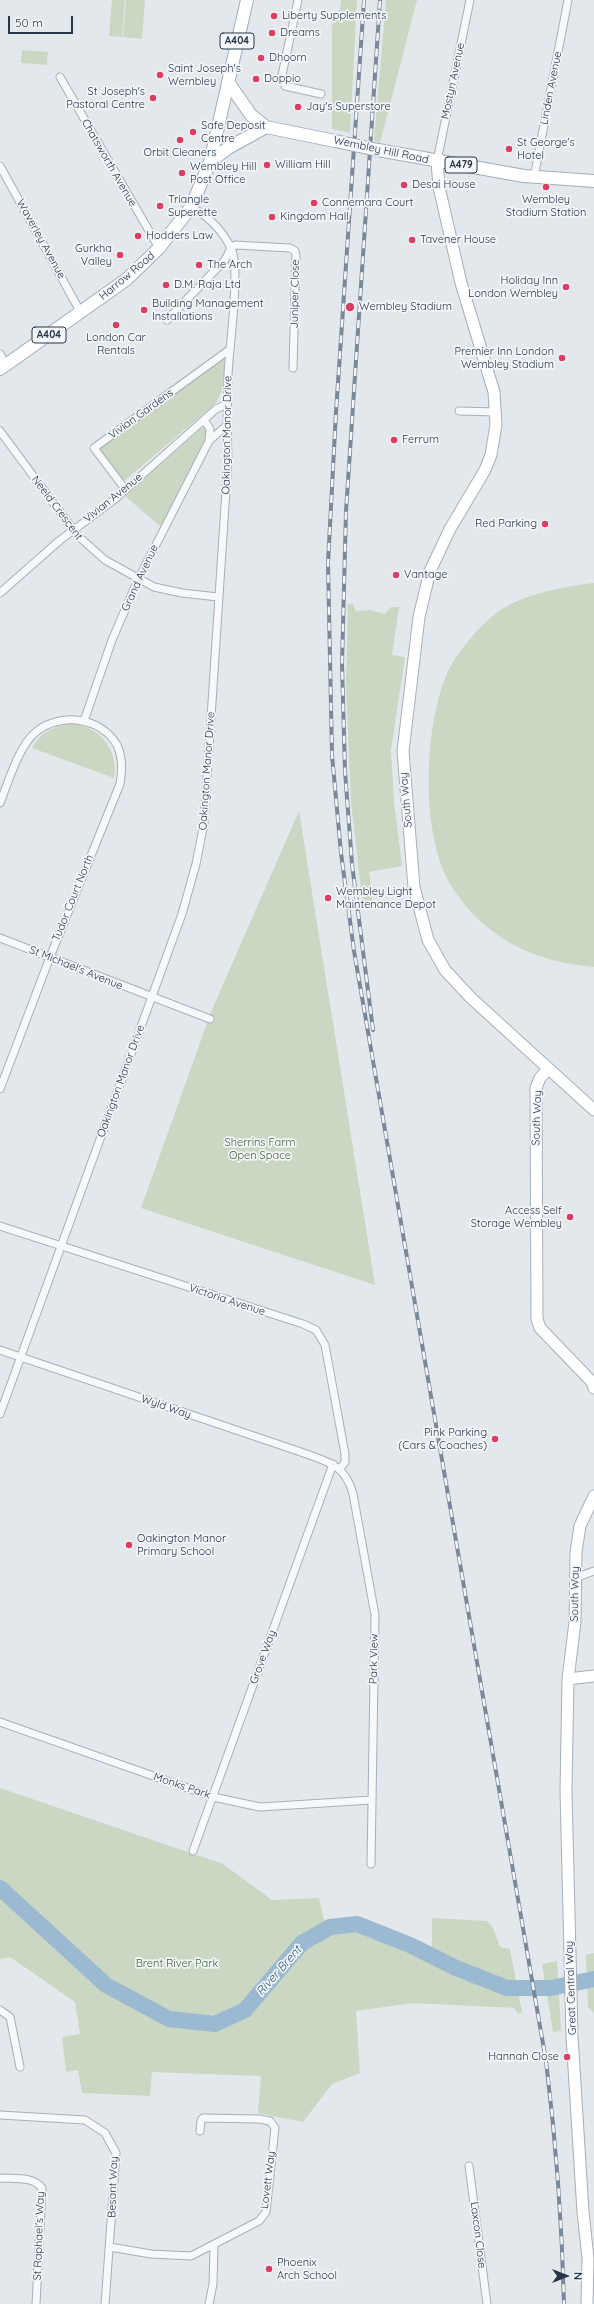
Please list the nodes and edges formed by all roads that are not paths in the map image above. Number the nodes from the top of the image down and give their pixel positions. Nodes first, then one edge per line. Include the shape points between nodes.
1 (247, 0) edge
2 (298, 0) edge
3 (470, 0) edge
4 (568, 0) edge
5 (60, 77) dead end
6 (228, 82) junction
7 (321, 94) dead end
8 (266, 127) junction
9 (437, 161) junction
10 (210, 162) junction
11 (0, 166) edge
12 (539, 177) junction
13 (594, 181) edge
14 (191, 207) junction
15 (159, 248) junction
16 (231, 248) junction
17 (81, 313) junction
18 (167, 320) dead end
19 (229, 350) junction
20 (2, 362) edge
21 (293, 368) dead end
22 (227, 404) junction
23 (458, 411) dead end
24 (496, 412) junction
25 (204, 420) junction
26 (227, 425) junction
27 (0, 431) edge
28 (209, 441) junction
29 (125, 489) junction
30 (73, 530) junction
31 (138, 580) junction
32 (0, 593) edge
33 (218, 597) junction
34 (84, 721) junction
35 (0, 803) edge
36 (0, 938) edge
37 (50, 957) junction
38 (151, 998) junction
39 (210, 1019) dead end
40 (548, 1069) junction
41 (0, 1089) edge
42 (594, 1110) edge
43 (0, 1226) edge
44 (61, 1245) junction
45 (0, 1350) edge
46 (20, 1357) junction
47 (593, 1384) edge
48 (0, 1414) edge
49 (333, 1464) junction
50 (340, 1469) junction
51 (594, 1496) edge
52 (594, 1571) edge
53 (575, 1578) junction
54 (569, 1676) junction
55 (592, 1676) edge
56 (0, 1722) edge
57 (212, 1797) junction
58 (372, 1800) junction
59 (193, 1851) dead end
60 (371, 1864) dead end
61 (0, 2010) edge
62 (20, 2067) dead end
63 (0, 2115) edge
64 (200, 2131) dead end
65 (469, 2166) dead end
66 (0, 2178) edge
67 (583, 2212) junction
68 (594, 2222) edge
69 (214, 2245) junction
70 (110, 2247) junction
71 (591, 2257) edge
72 (36, 2304) edge
73 (105, 2304) edge
74 (209, 2304) edge
75 (487, 2304) edge
76 (587, 2304) edge

1 - 6 main road, A404
2 - 7 street via 282,75 283,82 285,86
3 - 9 street, Mostyn Avenue
4 - 12 street, Linden Avenue
5 - 15 street, Chatsworth Avenue
6 - 8 main road, Wembley Hill Road / A479 via 251,115
6 - 10 main road, Harrow Road / A404
8 - 9 main road, Wembley Hill Road / A479, bridge
8 - 10 main road via 228,148
9 - 12 main road, Wembley Hill Road / A479
9 - 24 main road, South Way via 439,187 461,283 491,381
10 - 14 main road, Harrow Road / A404
11 - 17 street, Waverley Avenue
12 - 13 main road, A479
14 - 15 main road, Harrow Road / A404
14 - 16 street, Oakington Manor Drive via 208,218
15 - 17 main road, Harrow Road / A404 via 127,279
16 - 18 street via 225,260
16 - 19 street, Oakington Manor Drive via 234,281
16 - 21 street, Juniper Close via 235,245 290,248 295,251
17 - 20 main road, Harrow Road / A404
19 - 22 street, Oakington Manor Drive
19 - 29 street, Vivian Gardens via 94,448
22 - 25 street, Vivian Avenue
22 - 26 street, Oakington Manor Drive
23 - 24 street
24 - 40 main road, South Way via 495,439 485,470 438,551 426,586 414,649 405,728 403,751 406,803 418,905 436,957 456,983
25 - 28 street via 210,429
25 - 29 street, Vivian Avenue
26 - 28 street, Grand Avenue
26 - 33 street, Oakington Manor Drive via 228,460
27 - 30 street, Neeld Crescent
28 - 31 street, Grand Avenue
29 - 30 street, Vivian Avenue
30 - 31 street, Neeld Crescent via 104,560
30 - 32 street, Vivian Avenue
31 - 33 street, Neeld Crescent via 166,590
31 - 34 street, Grand Avenue via 112,640
33 - 38 street, Oakington Manor Drive via 207,798 201,846 182,914
34 - 35 street via 59,721 43,727 31,736
34 - 37 street, Tudor Court North via 99,728 116,745 122,768 120,784
36 - 37 street, St Michael's Avenue
37 - 38 street, St Michael's Avenue
37 - 41 street, Tudor Court North
38 - 39 street, St Michael's Avenue
38 - 44 street, Oakington Manor Drive
40 - 42 main road
40 - 47 main road, South Way via 536,1088 537,1319 540,1328
43 - 44 street, Victoria Avenue
44 - 46 street, Oakington Manor Drive
44 - 50 street, Victoria Avenue via 316,1330 325,1345 345,1454 345,1462
45 - 46 street, Wyld Way
46 - 48 street, Oakington Manor Drive
46 - 49 street, Wyld Way
49 - 50 street, Park View
49 - 57 street, Grove Way
50 - 58 street, Park View via 353,1494 374,1607
51 - 53 main road, South Way via 580,1526
52 - 53 street
53 - 54 main road, South Way via 575,1622
54 - 55 main road
54 - 67 main road, Great Central Way via 566,1791 570,1953
56 - 57 street, Monks Park
57 - 58 street, Monks Park via 260,1807
57 - 59 street, Grove Way
58 - 60 street, Park View
61 - 62 street via 10,2017
63 - 70 street, Besant Way via 85,2120 105,2133 116,2153
64 - 69 street, Lovett Way via 201,2119 259,2119 270,2121 275,2128 266,2212 259,2221
65 - 75 street, Laxcon Close
66 - 72 street, St Raphael's Way via 32,2180 38,2182 42,2188
67 - 68 main road
67 - 71 main road, Great Central Way
69 - 70 street, Lovett Way via 191,2256 151,2254
69 - 74 street via 213,2284
70 - 73 street, Besant Way
71 - 76 main road, Great Central Way

